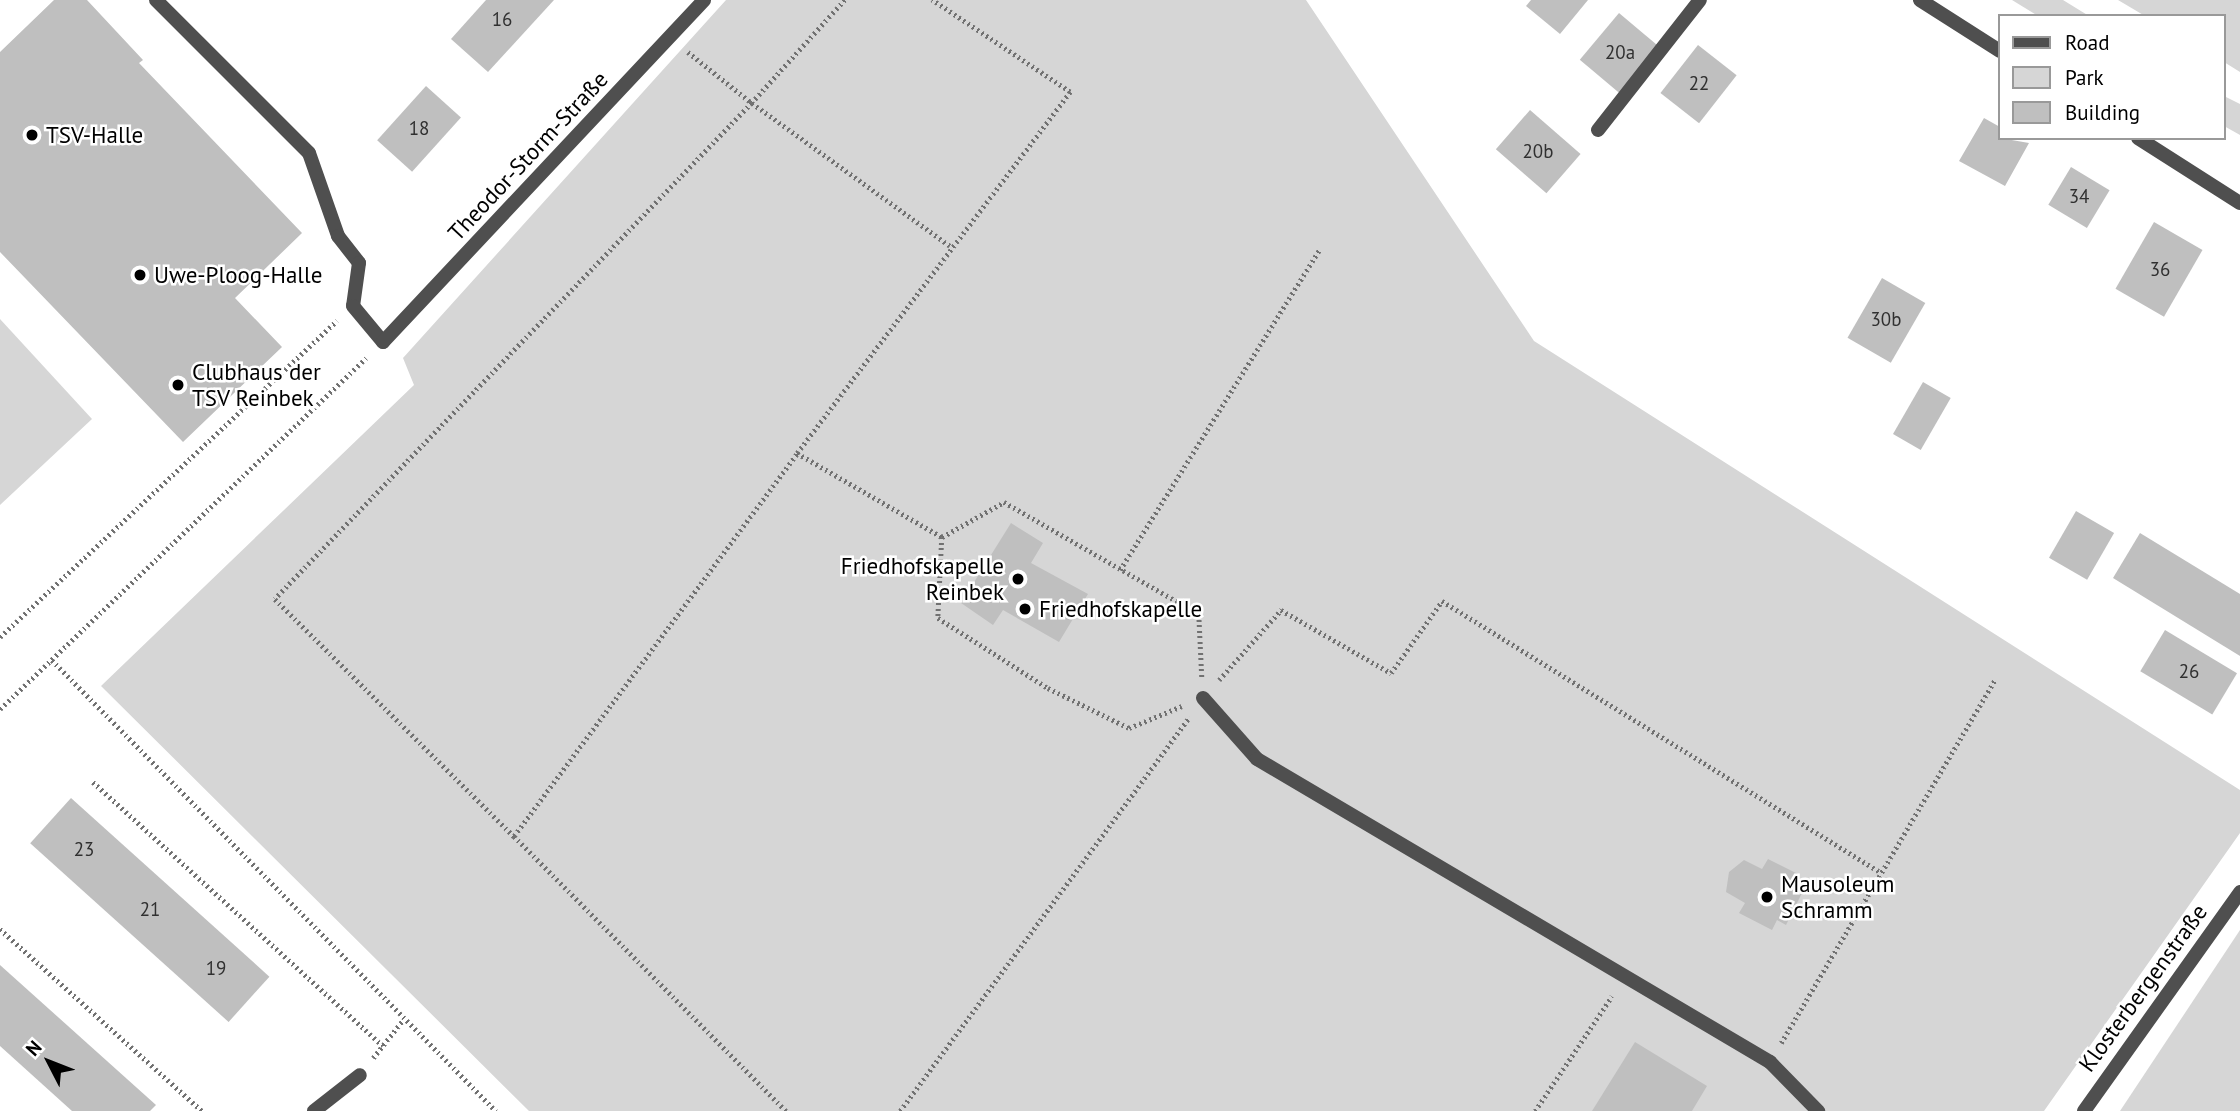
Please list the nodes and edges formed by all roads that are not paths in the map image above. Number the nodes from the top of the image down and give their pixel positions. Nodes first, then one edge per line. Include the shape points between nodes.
1 (156, 0) edge
2 (704, 0) edge
3 (1700, 0) edge
4 (1920, 0) edge
5 (1998, 50) edge
6 (1598, 130) dead end
7 (2141, 140) edge
8 (2240, 203) edge
9 (1203, 698) road end
10 (2240, 892) edge
11 (360, 1075) road end
12 (314, 1111) edge
13 (1818, 1111) edge
14 (2084, 1111) edge

1 - 2 street, Theodor-Storm-Straße via 309,153 338,236 359,263 353,306 383,342
3 - 6 street
4 - 5 street
7 - 8 street
9 - 13 street via 1257,759 1770,1062
10 - 14 street, Klosterbergenstraße
11 - 12 street

